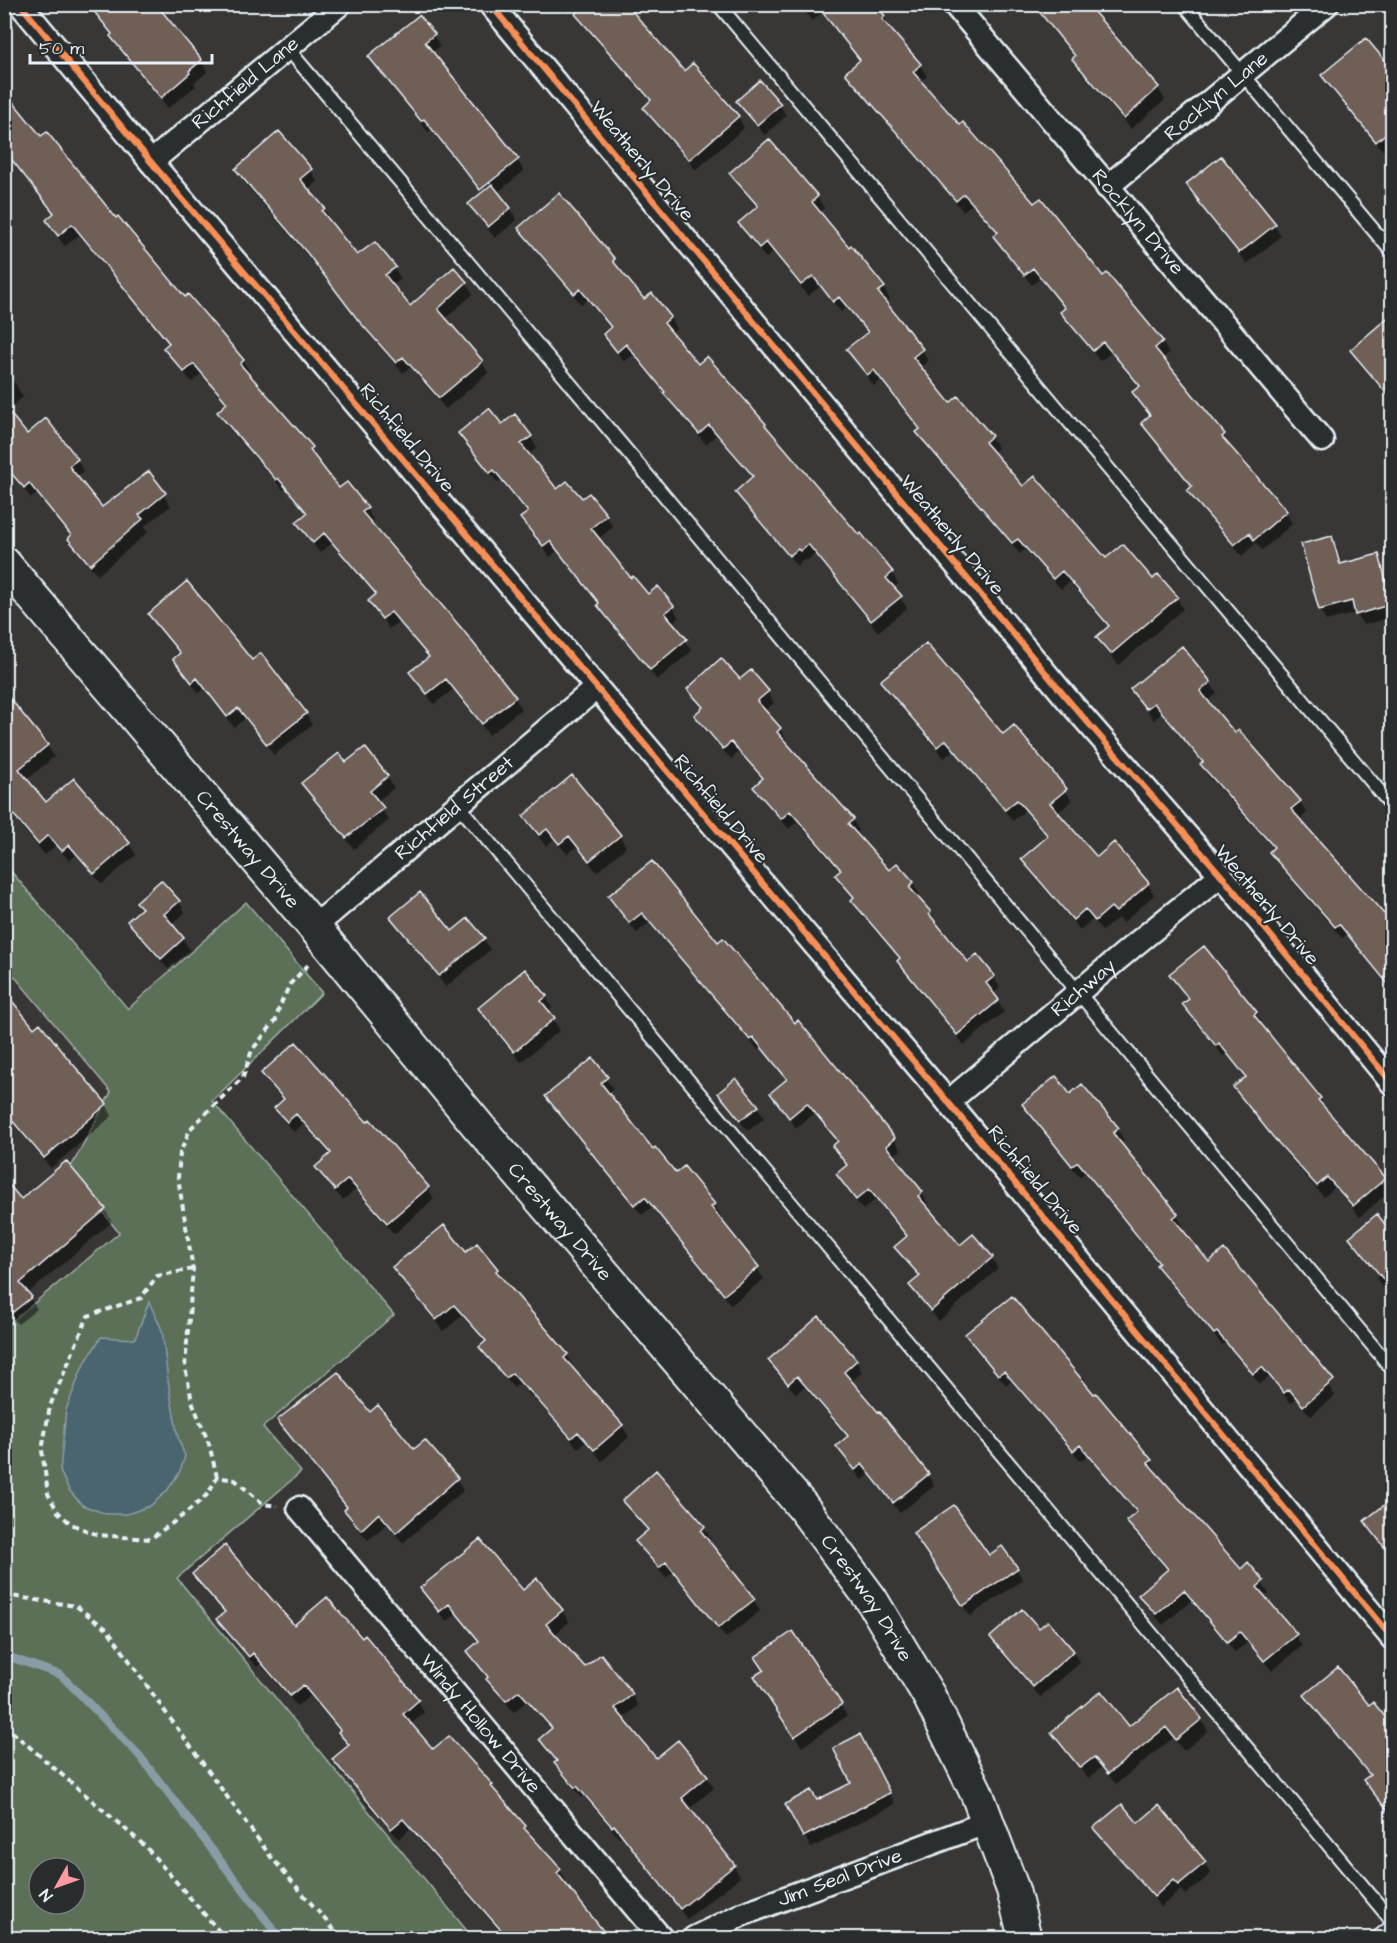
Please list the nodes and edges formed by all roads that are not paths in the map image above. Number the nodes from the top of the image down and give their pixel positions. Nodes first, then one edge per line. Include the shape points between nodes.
1 (20, 4) edge
2 (340, 4) edge
3 (490, 4) edge
4 (718, 4) edge
5 (954, 4) edge
6 (1184, 4) edge
7 (1327, 4) edge
8 (288, 49) junction
9 (1243, 74) junction
10 (151, 162) junction
11 (1107, 188) junction
12 (1392, 252) edge
13 (1322, 440) dead end
14 (4, 563) edge
15 (596, 688) junction
16 (458, 805) junction
17 (1392, 806) edge
18 (1221, 875) junction
19 (321, 936) junction
20 (1078, 992) junction
21 (1392, 1083) edge
22 (948, 1101) junction
23 (1392, 1369) edge
24 (299, 1508) dead end
25 (1392, 1638) edge
26 (988, 1822) junction
27 (1392, 1921) edge
28 (1392, 1926) edge
29 (662, 1938) edge
30 (694, 1938) edge
31 (1025, 1938) edge
32 (1377, 1938) edge

1 - 10 street, Richfield Drive
2 - 8 street, Richfield Lane
3 - 18 street, Weatherly Drive via 1069,701
4 - 17 lane
5 - 11 street, Rocklyn Drive
6 - 9 lane
7 - 9 street, Rocklyn Lane
8 - 10 street, Richfield Lane
8 - 20 lane
9 - 11 street, Rocklyn Lane
9 - 12 lane
10 - 15 street, Richfield Drive
11 - 13 street, Rocklyn Drive
14 - 19 main road, Crestway Drive
15 - 16 street, Richfield Street
15 - 22 street, Richfield Drive
16 - 19 street, Richfield Street
16 - 27 lane
18 - 20 street, Richway
18 - 21 street, Weatherly Drive
19 - 26 main road, Crestway Drive via 802,1506 871,1599 929,1696
20 - 22 street, Richway
20 - 23 lane
22 - 25 street, Richfield Drive
24 - 29 street, Windy Hollow Drive
26 - 30 street, Jim Seal Drive via 743,1914
26 - 31 main road, Crestway Drive via 1013,1890
28 - 32 lane

